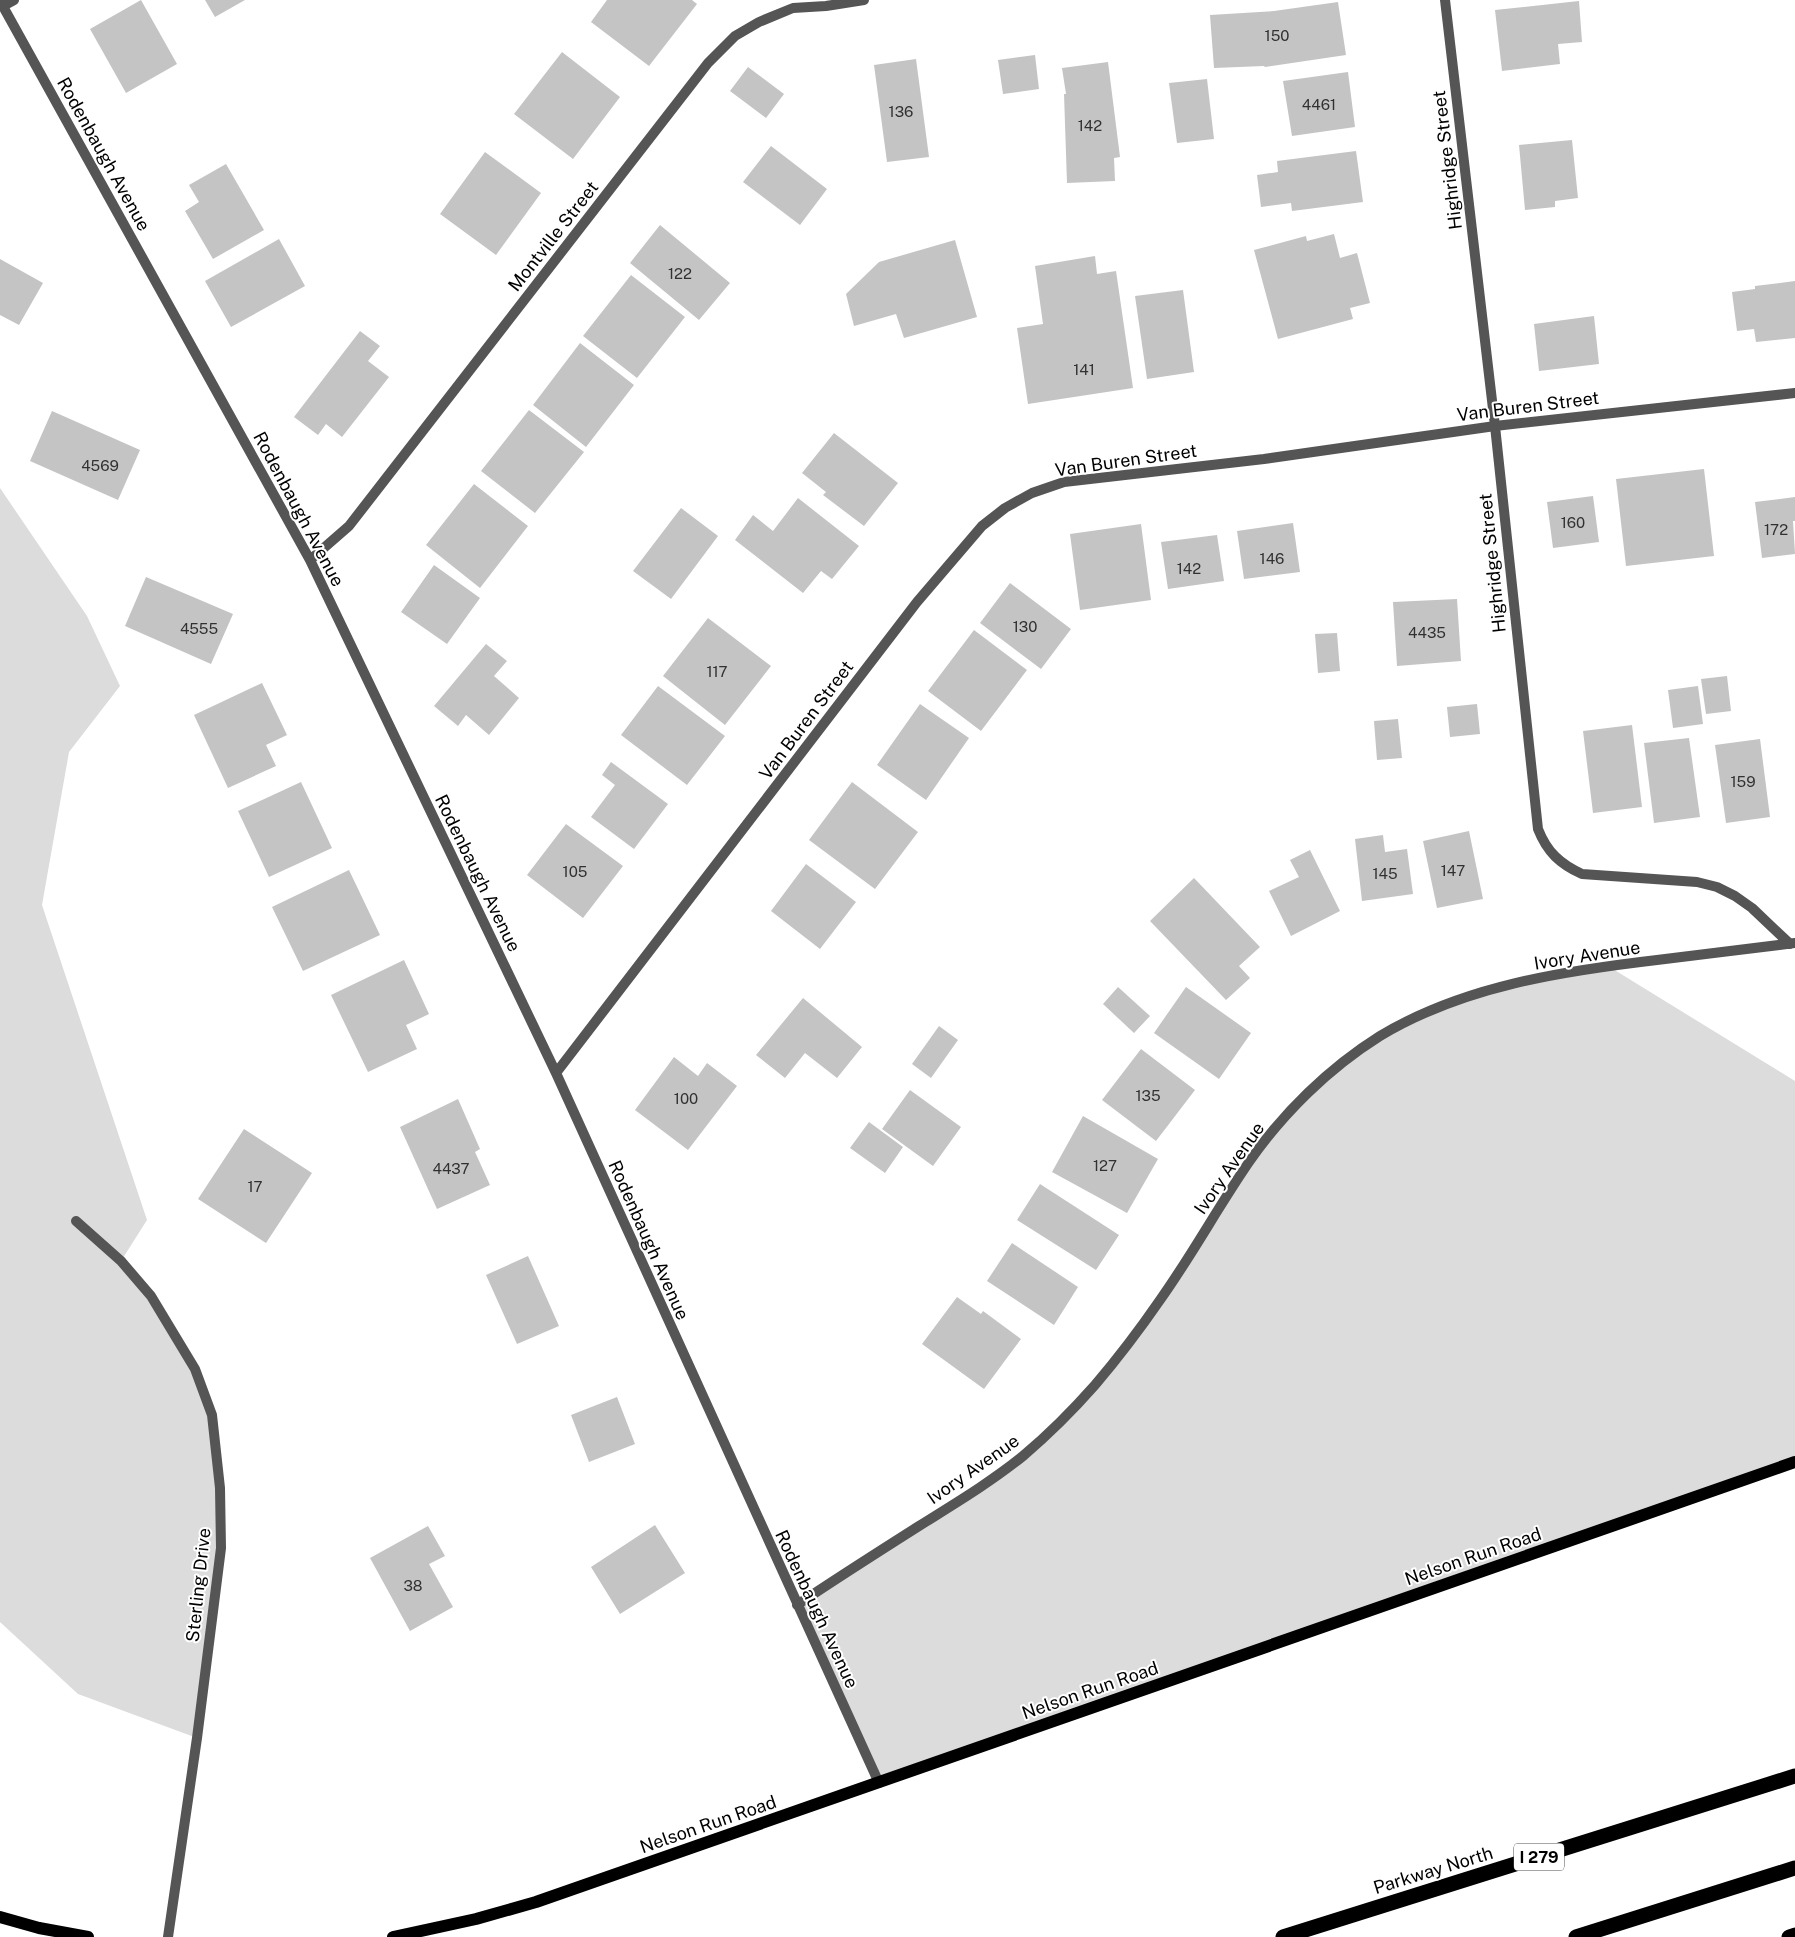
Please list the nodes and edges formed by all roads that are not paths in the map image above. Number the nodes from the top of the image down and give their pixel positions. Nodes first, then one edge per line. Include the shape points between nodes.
1 (14, 0) edge
2 (864, 0) edge
3 (1445, 0) edge
4 (1, 3) edge
5 (1795, 393) edge
6 (1495, 426) junction
7 (310, 560) junction
8 (1793, 943) edge
9 (556, 1073) junction
10 (76, 1221) dead end
11 (1795, 1462) edge
12 (797, 1605) junction
13 (1795, 1776) edge
14 (880, 1783) junction
15 (1795, 1868) edge
16 (0, 1917) edge
17 (1795, 1935) edge
18 (88, 1937) edge
19 (168, 1937) edge
20 (393, 1937) edge
21 (1283, 1937) edge
22 (1576, 1937) edge
23 (1789, 1937) edge

1 - 4 street
2 - 7 street, Montville Street via 793,8 734,36 708,63 350,526
3 - 6 street, Highridge Street
4 - 7 street, Rodenbaugh Avenue
5 - 6 street, Van Buren Street
6 - 8 street, Highridge Street via 1538,829 1544,843 1566,867 1582,874 1697,882 1717,887 1752,908
6 - 9 street, Van Buren Street via 1264,459 1064,482 1032,493 1005,508 982,526 917,602
7 - 9 street, Rodenbaugh Avenue
8 - 12 street, Ivory Avenue via 1608,966 1500,987 1419,1015 1380,1036 1311,1090 1277,1126 1249,1162 1161,1300 1095,1384 1059,1423 982,1485
9 - 12 street, Rodenbaugh Avenue
10 - 19 street, Sterling Drive via 121,1261 152,1296 195,1369 212,1416 220,1488 221,1548
11 - 14 main road, Nelson Run Road
12 - 14 street, Rodenbaugh Avenue
13 - 21 highway, Parkway North / I 279
14 - 20 main road, Nelson Run Road via 536,1902
15 - 22 highway
16 - 18 main road
17 - 23 highway

